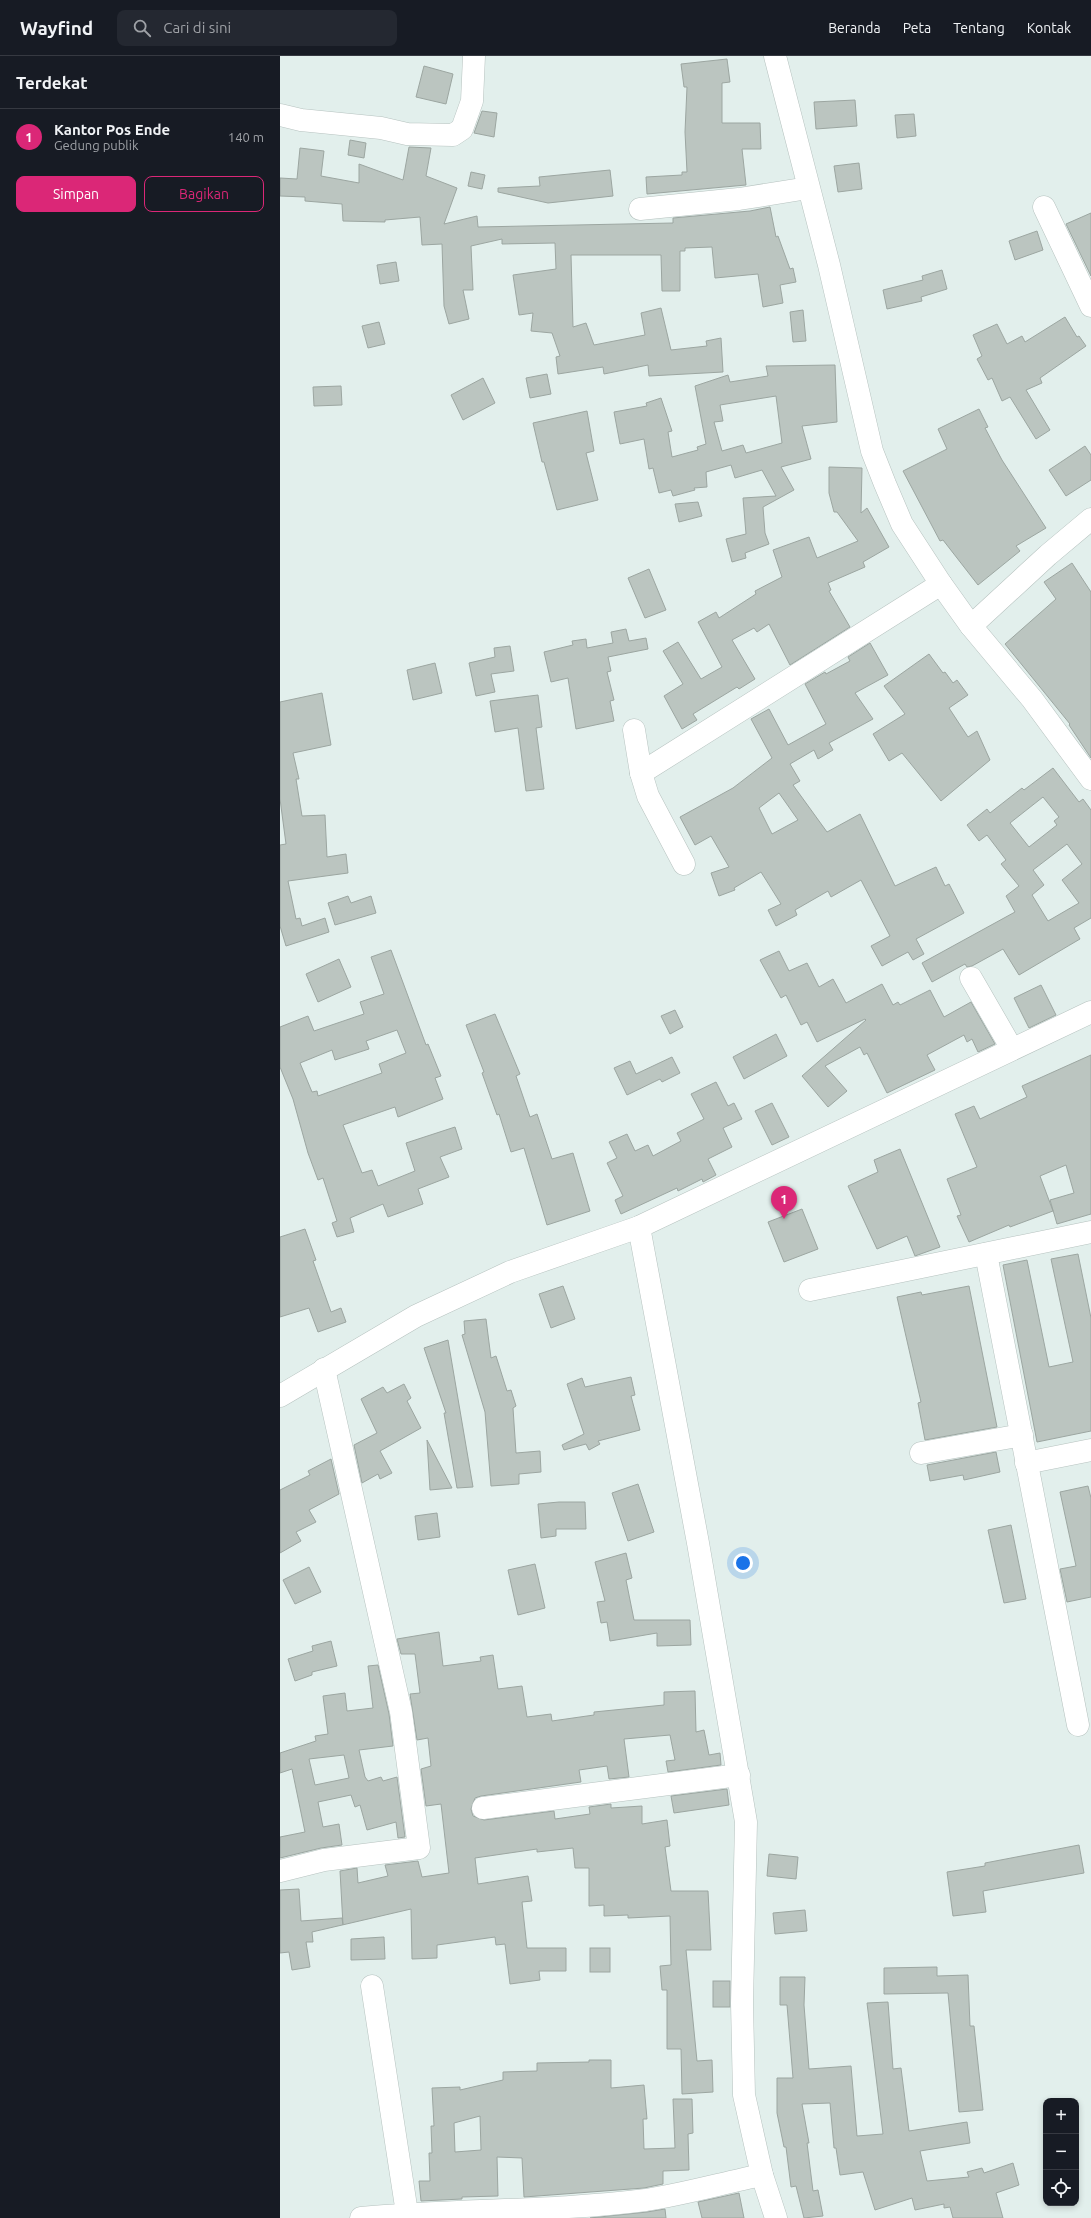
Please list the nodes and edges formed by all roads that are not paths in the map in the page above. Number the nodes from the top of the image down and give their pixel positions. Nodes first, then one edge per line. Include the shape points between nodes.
1 (474, 56) edge
2 (775, 56) edge
3 (280, 115) edge
4 (808, 188) junction
5 (1044, 207) dead end
6 (640, 209) dead end
7 (1091, 306) edge
8 (1091, 519) edge
9 (941, 584) junction
10 (971, 626) junction
11 (634, 730) dead end
12 (642, 773) junction
13 (1091, 779) edge
14 (684, 864) dead end
15 (971, 978) dead end
16 (1091, 1012) edge
17 (1012, 1049) junction
18 (639, 1227) junction
19 (1091, 1234) edge
20 (986, 1254) junction
21 (810, 1290) dead end
22 (324, 1369) junction
23 (280, 1396) edge
24 (1022, 1435) junction
25 (1091, 1450) edge
26 (921, 1454) dead end
27 (1026, 1463) junction
28 (1078, 1725) dead end
29 (739, 1775) junction
30 (483, 1808) dead end
31 (280, 1871) edge
32 (372, 1986) dead end
33 (762, 2175) junction
34 (407, 2214) junction
35 (361, 2218) edge
36 (776, 2218) edge

1 - 3 street via 472,101 462,129 453,135 407,134 381,128 300,120
2 - 4 street
4 - 6 street via 739,199
4 - 9 street via 829,265 872,451 902,524
5 - 7 street
8 - 10 street
9 - 10 street
9 - 12 street
10 - 13 street via 1032,700
11 - 12 street
12 - 14 street via 648,796
15 - 17 street
16 - 17 street
17 - 18 street
18 - 22 street via 510,1272 416,1316
18 - 29 street
19 - 20 street
20 - 21 street
20 - 24 street
22 - 23 street
22 - 31 street via 401,1712 419,1848 324,1860
24 - 26 street
24 - 27 street
25 - 27 street
27 - 28 street
29 - 30 street
29 - 33 street via 746,1822 742,2003 744,2095
32 - 34 street
33 - 34 street via 647,2200 523,2211
33 - 36 street
34 - 35 street

